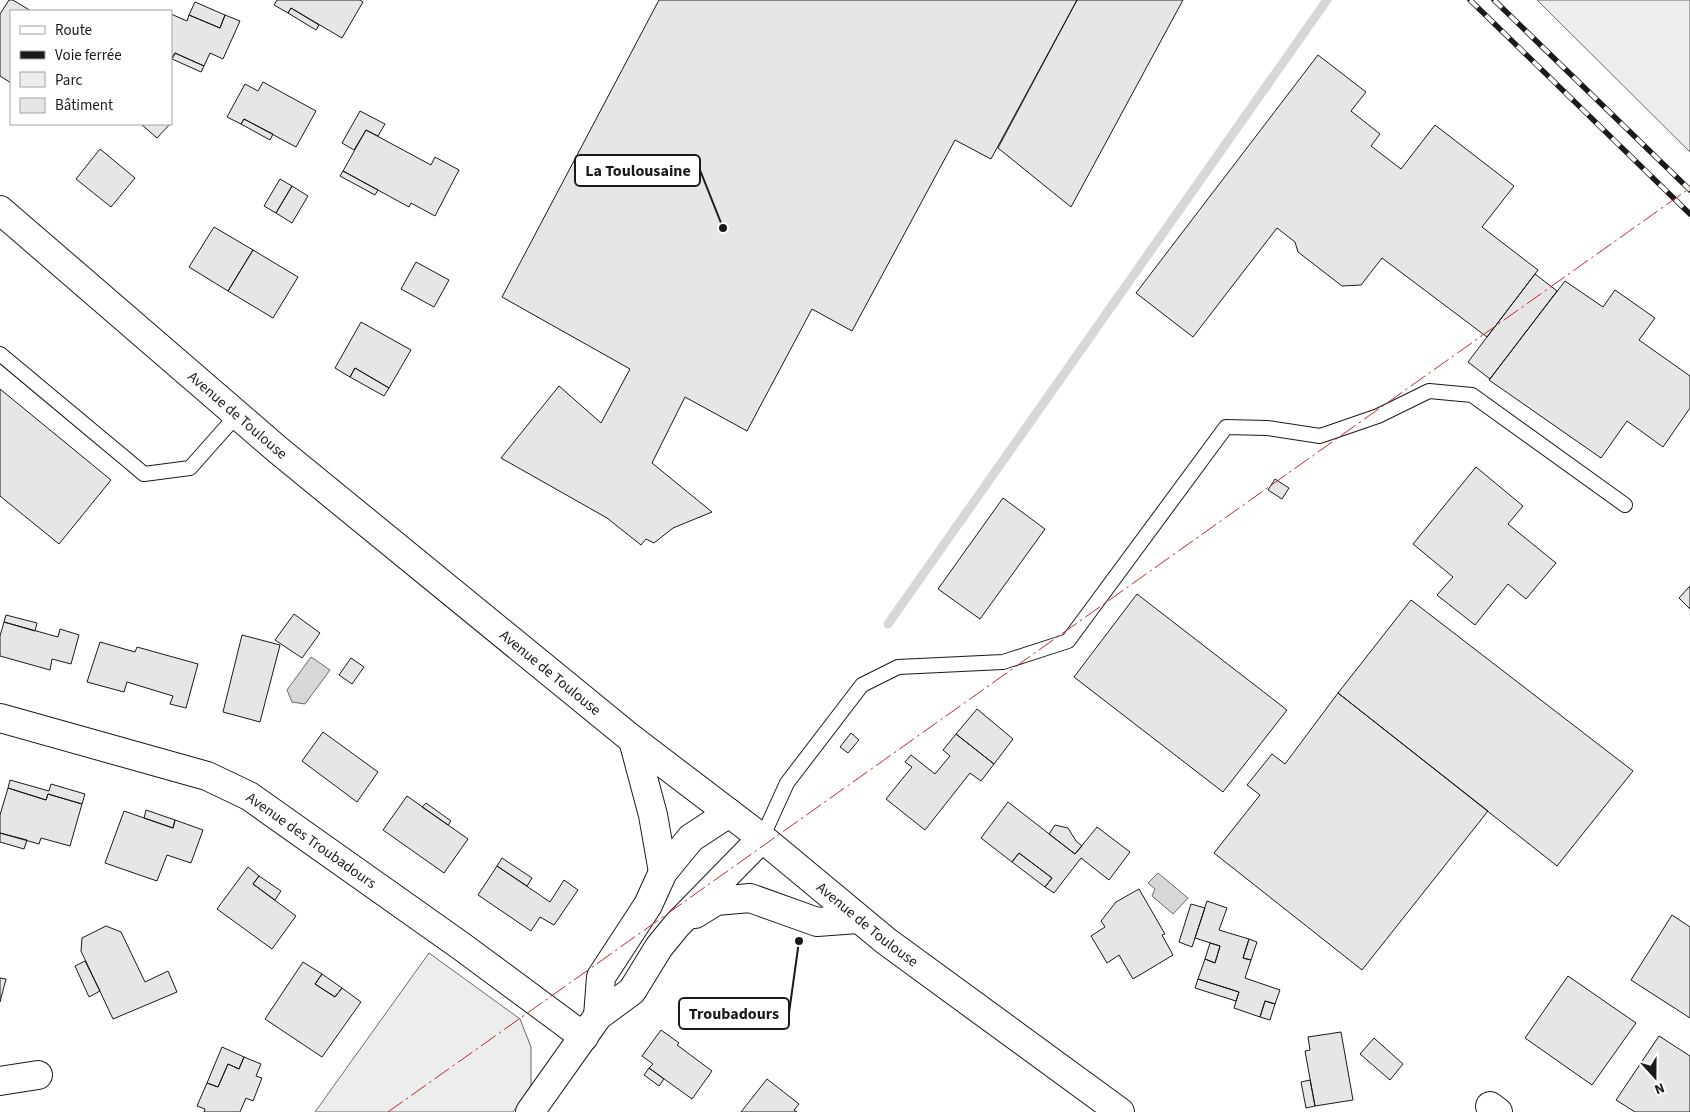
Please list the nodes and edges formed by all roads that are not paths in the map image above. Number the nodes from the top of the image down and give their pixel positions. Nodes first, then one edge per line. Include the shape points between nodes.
1 (0, 210) edge
2 (0, 354) edge
3 (237, 415) junction
4 (1625, 505) dead end
5 (0, 718) edge
6 (634, 740) junction
7 (729, 813) junction
8 (762, 838) junction
9 (663, 872) junction
10 (858, 919) junction
11 (677, 926) junction
12 (591, 1026) junction
13 (38, 1075) dead end
14 (0, 1081) edge
15 (530, 1112) edge
16 (1120, 1112) edge

1 - 3 street, Avenue de Toulouse
2 - 3 lane via 144,474 190,468
3 - 6 street, Avenue de Toulouse
4 - 8 lane via 1472,395 1429,391 1378,416 1320,436 1267,428 1226,428 1068,641 1003,662 898,667 862,685 787,783
5 - 12 street, Avenue des Troubadours via 207,776 249,796 462,946
6 - 7 street, Avenue de Toulouse
6 - 9 street
7 - 8 street, Avenue de Toulouse
7 - 9 street via 691,838
8 - 10 street, Avenue de Toulouse
8 - 11 street
9 - 12 street via 648,905 601,978
10 - 11 street via 817,922 750,898 716,901
10 - 16 street, Avenue de Toulouse
11 - 12 street via 659,947 632,991
12 - 15 street
13 - 14 street

